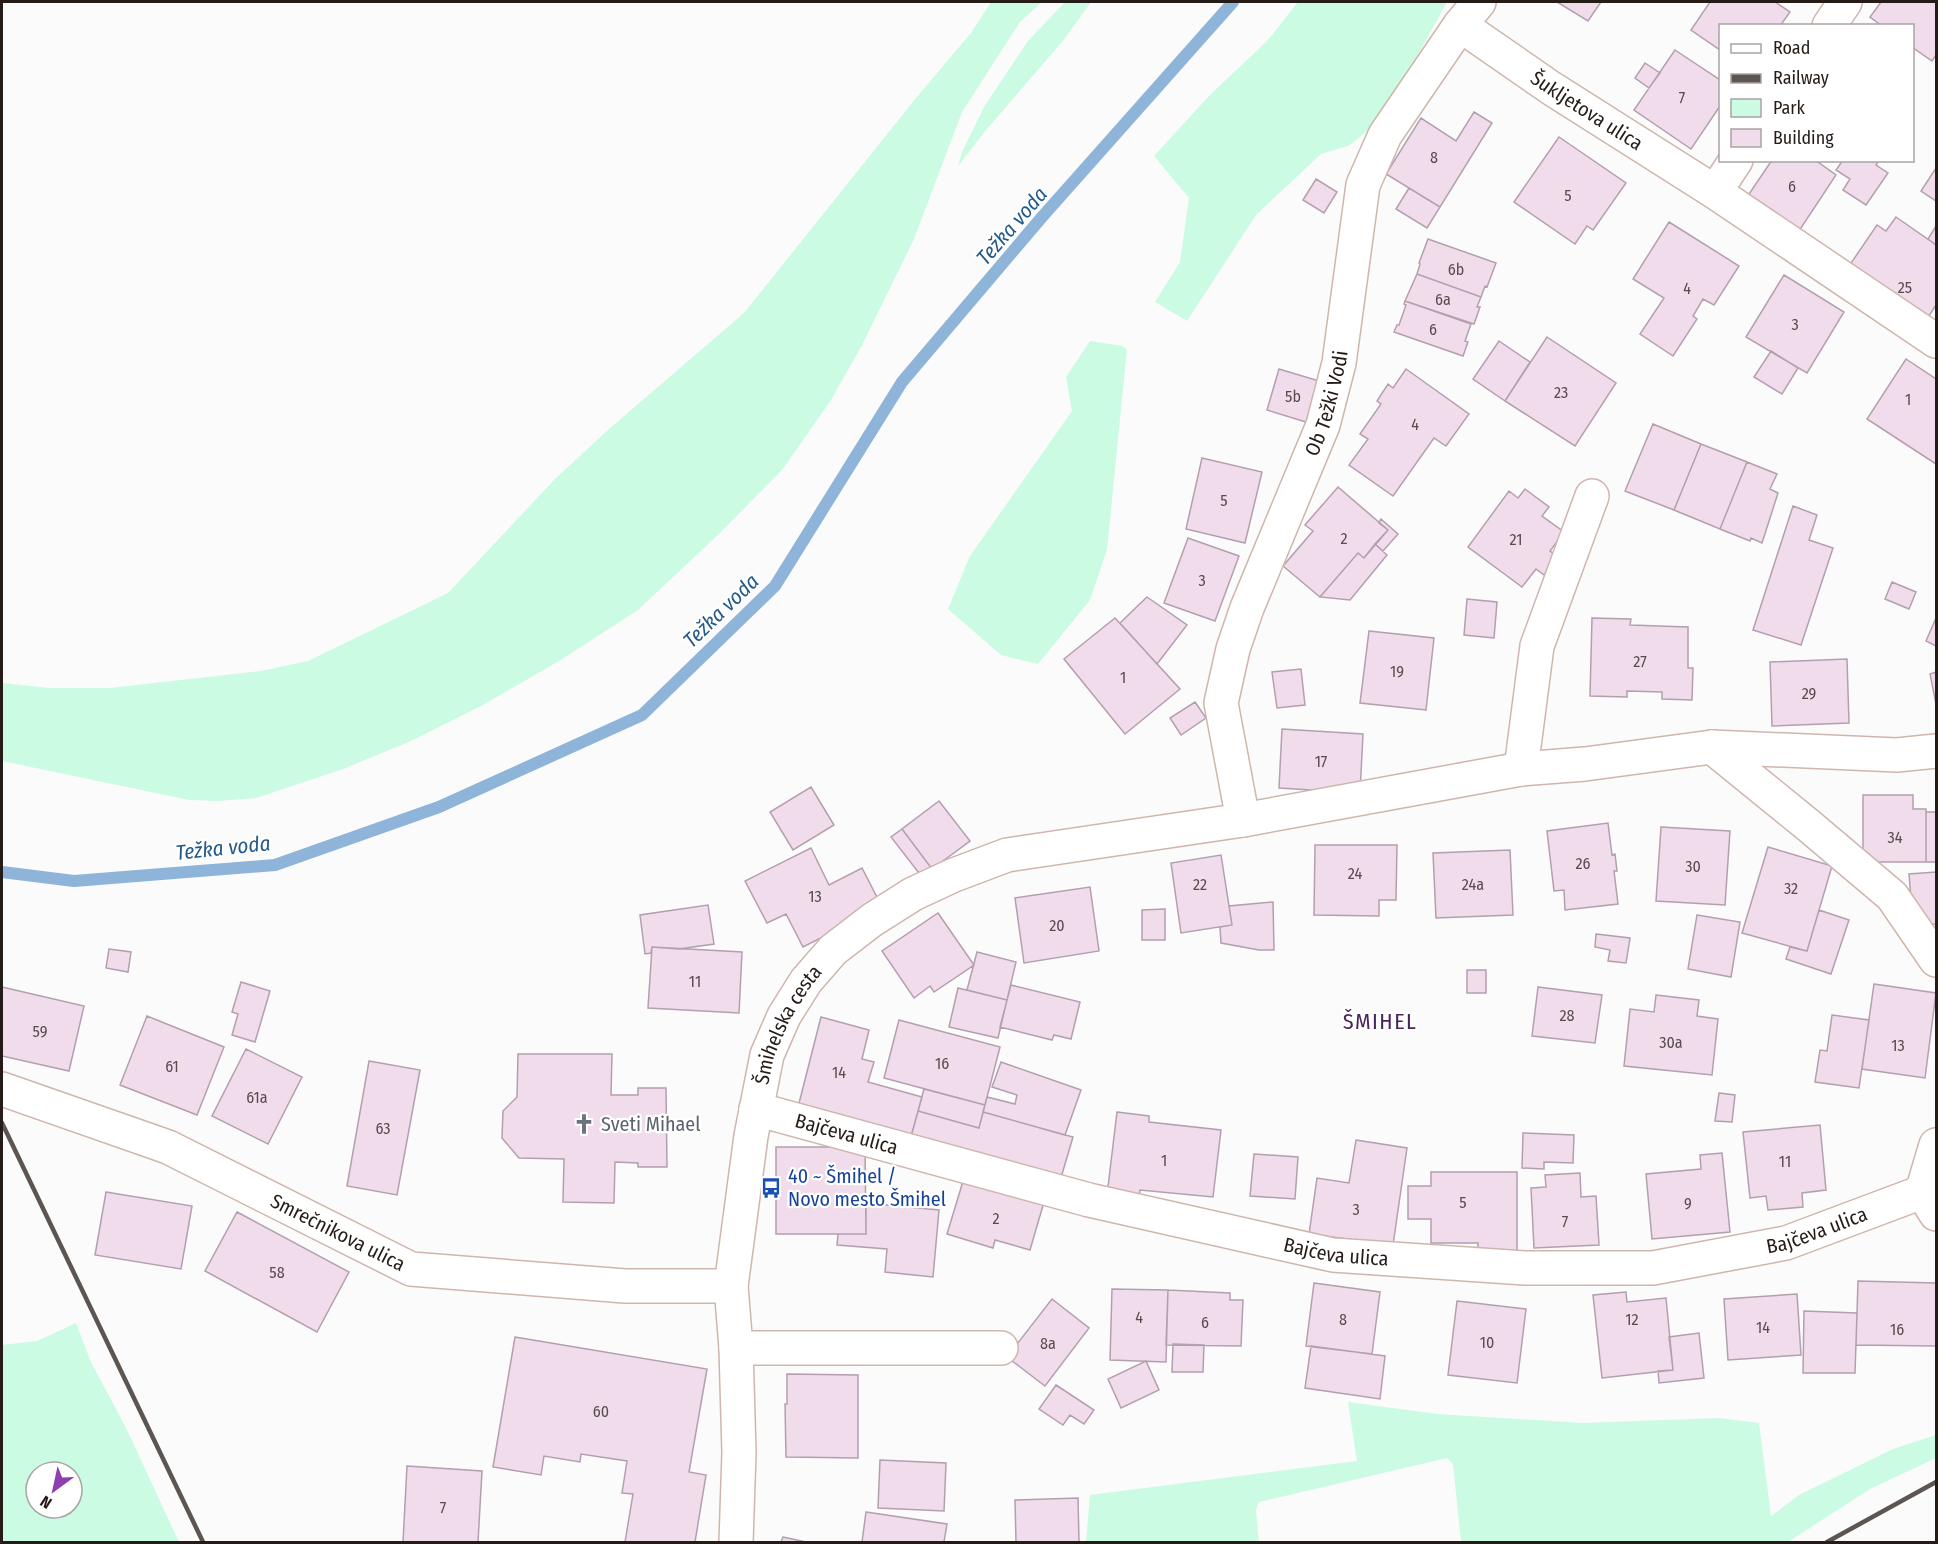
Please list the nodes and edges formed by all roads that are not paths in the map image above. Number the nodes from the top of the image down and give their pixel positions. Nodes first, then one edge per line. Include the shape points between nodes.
1 (1845, 2) edge
2 (1470, 13) edge
3 (1830, 24) edge
4 (1735, 162) edge
5 (1715, 192) junction
6 (1936, 341) edge
7 (1592, 496) dead end
8 (1712, 747) junction
9 (1936, 751) edge
10 (1521, 769) junction
11 (1243, 820) junction
12 (1936, 960) edge
13 (2, 1089) edge
14 (756, 1109) junction
15 (1936, 1145) edge
16 (1929, 1203) edge
17 (731, 1286) junction
18 (736, 1348) junction
19 (1000, 1348) dead end
20 (736, 1542) edge

1 - 3 street
2 - 5 street, Šukljetova ulica via 1551,88
2 - 11 street, Ob Težki Vodi via 1385,135 1363,185 1339,363 1323,425 1247,608 1221,703
4 - 5 street
5 - 6 street, Šukljetova ulica
7 - 10 street via 1537,646
8 - 9 street, Šmihelska cesta via 1897,755
8 - 10 street, Šmihelska cesta
8 - 12 street via 1892,896
10 - 11 street, Šmihelska cesta
11 - 14 street, Šmihelska cesta via 1007,855 913,894 833,950 806,981 784,1016 767,1055
13 - 17 street, Smrečnikova ulica via 168,1148 411,1269 625,1286
14 - 16 street, Bajčeva ulica via 1089,1200 1333,1255 1525,1269 1653,1268 1786,1243
14 - 17 street, Šmihelska cesta
15 - 16 street
17 - 18 street, Šmihelska cesta
18 - 19 street
18 - 20 street, Šmihelska cesta

